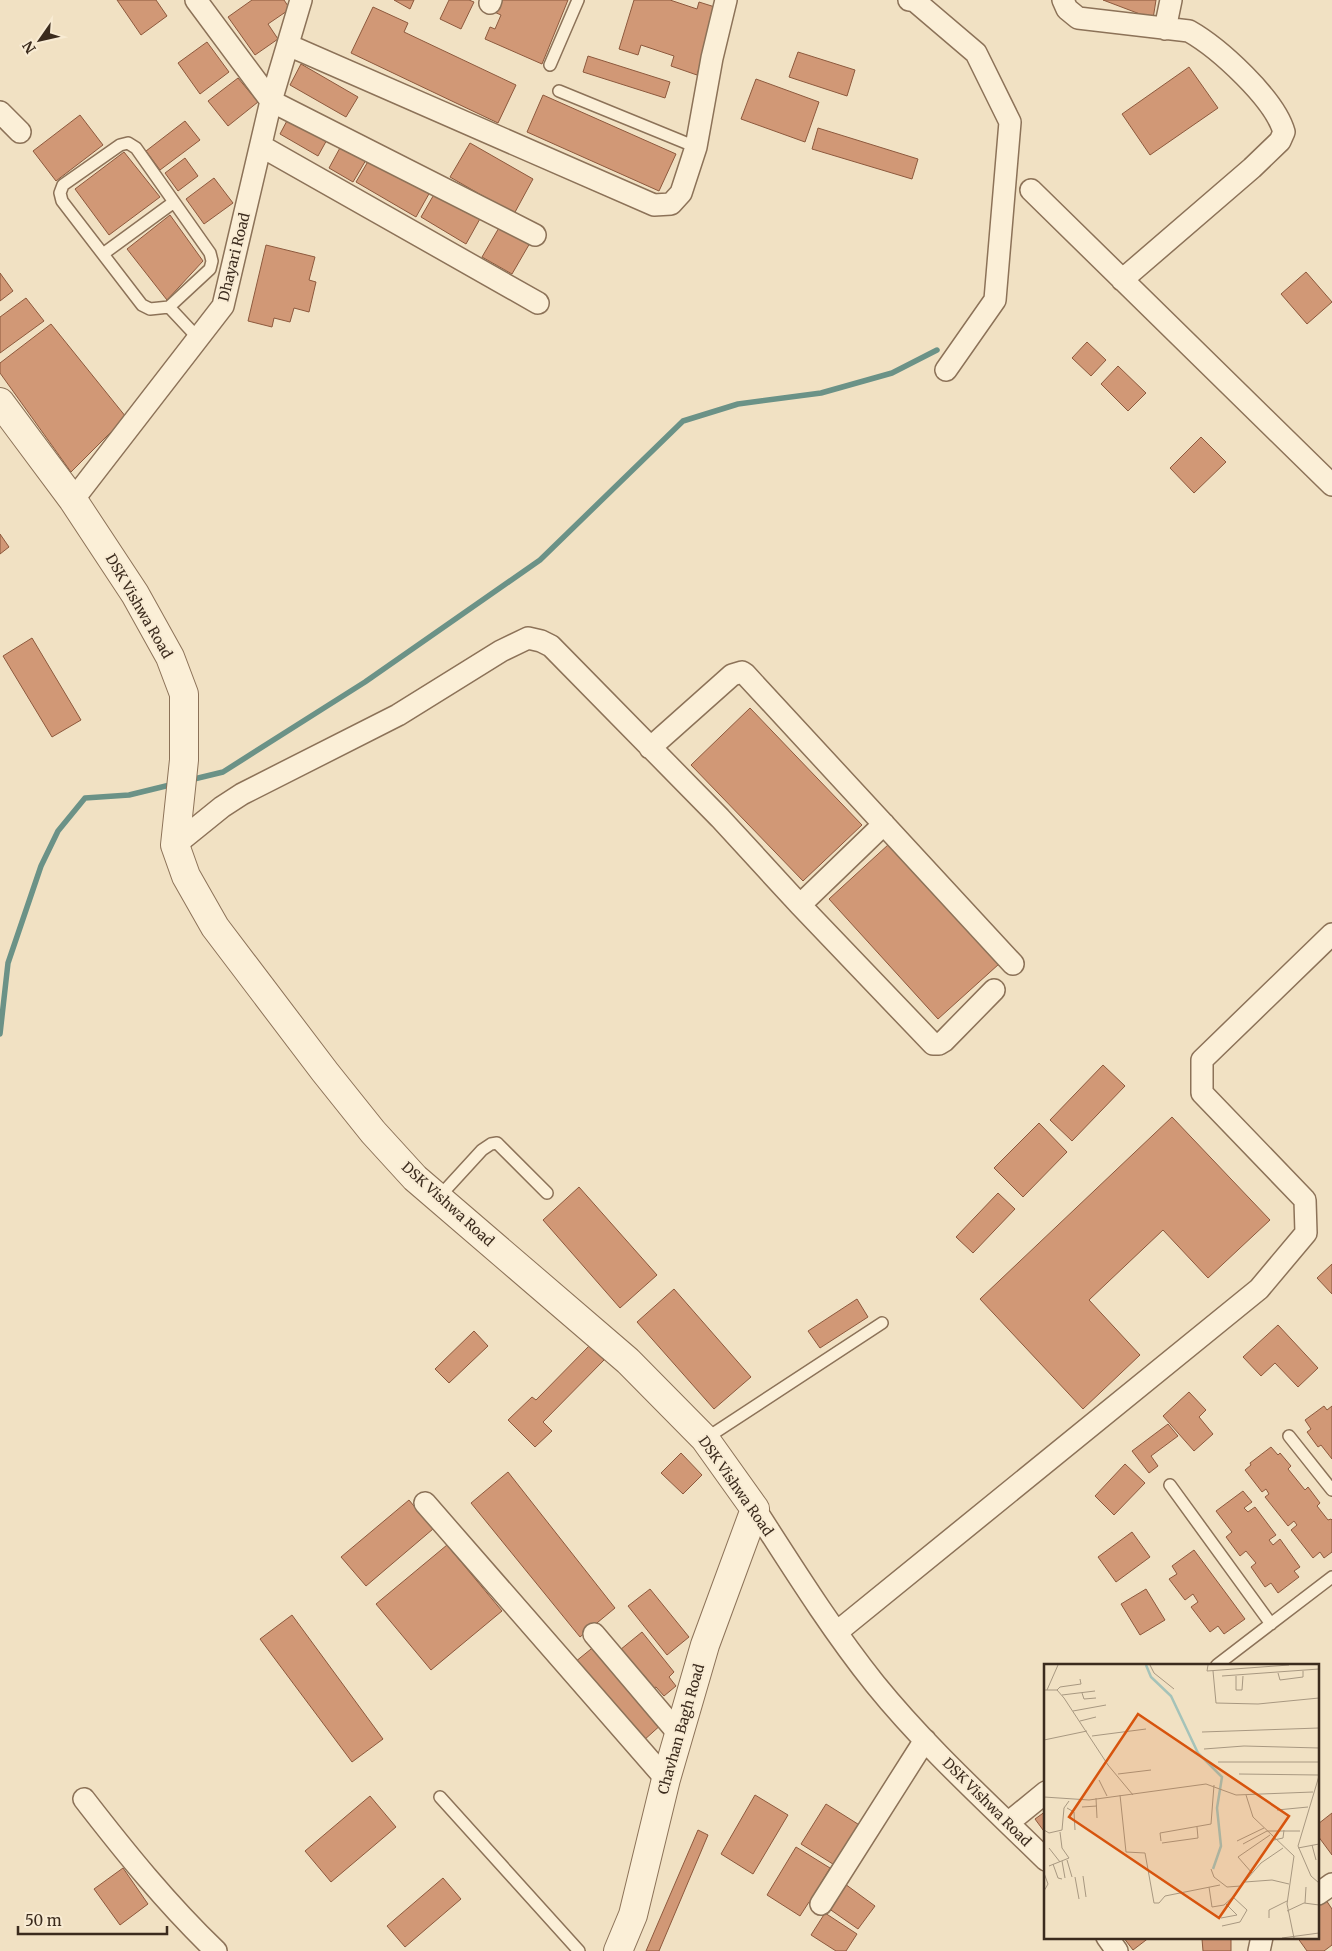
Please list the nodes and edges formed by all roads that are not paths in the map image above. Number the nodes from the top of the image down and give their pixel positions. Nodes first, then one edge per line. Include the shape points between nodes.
1 (196, 0) edge
2 (301, 0) edge
3 (578, 0) edge
4 (726, 0) edge
5 (912, 0) edge
6 (1064, 0) edge
7 (1171, 0) edge
8 (1165, 29) junction
9 (288, 45) junction
10 (550, 65) dead end
11 (559, 91) dead end
12 (271, 101) junction
13 (0, 112) edge
14 (20, 132) dead end
15 (261, 146) junction
16 (696, 147) junction
17 (1030, 190) dead end
18 (174, 202) junction
19 (535, 235) dead end
20 (103, 254) junction
21 (1122, 280) junction
22 (538, 303) dead end
23 (169, 307) junction
24 (198, 338) junction
25 (946, 370) dead end
26 (0, 402) edge
27 (1332, 485) edge
28 (73, 500) junction
29 (650, 748) junction
30 (884, 824) junction
31 (176, 834) junction
32 (800, 905) junction
33 (1332, 934) edge
34 (1013, 964) dead end
35 (994, 990) dead end
36 (547, 1193) dead end
37 (438, 1198) junction
38 (882, 1322) dead end
39 (1289, 1436) dead end
40 (705, 1439) junction
41 (1170, 1485) dead end
42 (1332, 1490) edge
43 (425, 1503) dead end
44 (754, 1509) junction
45 (1332, 1577) edge
46 (1271, 1624) junction
47 (837, 1632) junction
48 (594, 1634) dead end
49 (1217, 1664) edge
50 (678, 1733) junction
51 (925, 1740) junction
52 (666, 1779) junction
53 (1044, 1794) edge
54 (440, 1797) dead end
55 (84, 1799) dead end
56 (1008, 1823) junction
57 (1044, 1858) edge
58 (1332, 1884) edge
59 (1320, 1893) edge
60 (821, 1904) dead end
61 (1108, 1938) edge
62 (1262, 1938) edge
63 (216, 1951) edge
64 (579, 1951) edge
65 (618, 1951) edge
66 (1117, 1951) edge
67 (1259, 1951) edge

1 - 12 street
2 - 9 street, Dhayari Road
3 - 10 lane
4 - 16 street
5 - 25 street via 976,54 1010,122 995,300
6 - 8 street via 1067,9 1078,18
7 - 8 street
8 - 21 street via 1189,31 1224,56 1275,111 1284,132 1280,141 1252,168
9 - 12 street, Dhayari Road
9 - 16 street via 654,205 671,204 681,193
11 - 16 lane
12 - 15 street, Dhayari Road
12 - 19 street
13 - 14 street
15 - 22 street
15 - 24 street, Dhayari Road via 223,306
17 - 21 street
18 - 20 lane
18 - 20 lane via 136,148 128,143 120,145 63,185 62,201
18 - 23 lane via 210,253 212,261 210,269
20 - 23 lane via 142,305 150,309
21 - 27 street
23 - 24 lane
24 - 28 street, Dhayari Road
26 - 28 street, DSK Vishwa Road
28 - 31 street, DSK Vishwa Road via 135,594 170,657 184,694 184,760
29 - 30 street via 732,675 742,672
29 - 31 street via 550,646 528,638 398,715 242,794
29 - 32 street
30 - 32 street
30 - 34 street
31 - 37 street, DSK Vishwa Road via 186,876 220,934 374,1132 414,1178
32 - 35 street via 933,1044 944,1041
33 - 47 street via 1202,1060 1202,1093 1305,1200 1306,1233 1259,1290
36 - 37 lane via 496,1143 482,1150
37 - 40 street, DSK Vishwa Road via 628,1361
38 - 40 lane
39 - 42 lane
40 - 44 street, DSK Vishwa Road
41 - 46 lane
43 - 52 street
44 - 47 street, DSK Vishwa Road
44 - 50 street, Chavhan Bagh Road
45 - 46 lane
46 - 49 lane
47 - 51 street, DSK Vishwa Road via 875,1684
48 - 50 street
50 - 52 street, Chavhan Bagh Road
51 - 56 street, DSK Vishwa Road
51 - 60 street
52 - 65 street, Chavhan Bagh Road via 633,1915
53 - 56 street
54 - 64 lane
55 - 63 street via 135,1865 187,1924
56 - 57 street, DSK Vishwa Road
58 - 59 street
61 - 66 street
62 - 67 street

